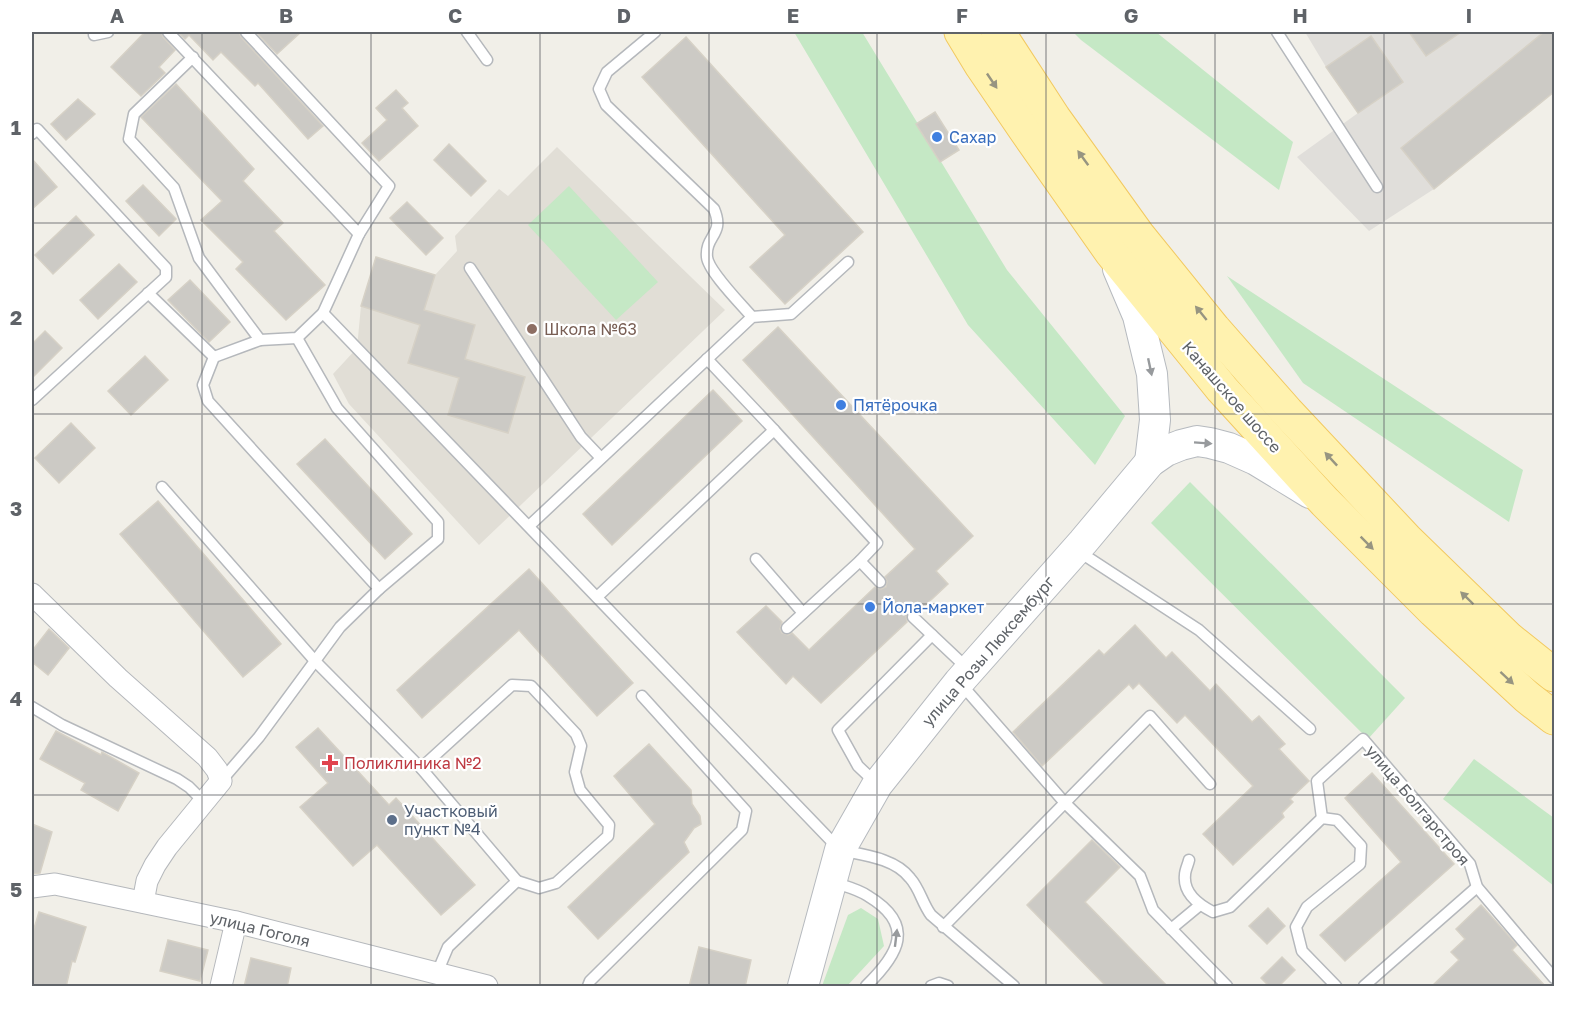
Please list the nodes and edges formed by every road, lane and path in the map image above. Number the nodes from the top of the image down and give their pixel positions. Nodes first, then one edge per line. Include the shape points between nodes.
1 (108, 32) edge
2 (168, 32) edge
3 (246, 32) edge
4 (467, 32) edge
5 (655, 32) edge
6 (961, 32) edge
7 (998, 32) edge
8 (1276, 32) edge
9 (94, 35) dead end
10 (193, 57) junction
11 (487, 60) dead end
12 (32, 134) edge
13 (1377, 187) dead end
14 (359, 234) junction
15 (1111, 252) junction
16 (848, 262) dead end
17 (470, 268) dead end
18 (148, 293) junction
19 (324, 313) junction
20 (752, 317) junction
21 (297, 338) junction
22 (260, 340) junction
23 (214, 357) junction
24 (707, 359) junction
25 (32, 400) edge
26 (774, 430) junction
27 (601, 458) junction
28 (1150, 462) junction
29 (162, 487) dead end
30 (1325, 502) junction
31 (529, 526) junction
32 (1076, 550) junction
33 (756, 559) dead end
34 (860, 561) junction
35 (880, 582) dead end
36 (379, 589) junction
37 (32, 594) edge
38 (597, 597) junction
39 (803, 613) junction
40 (913, 617) dead end
41 (787, 628) dead end
42 (932, 635) junction
43 (315, 661) junction
44 (1554, 675) edge
45 (964, 676) junction
46 (642, 696) dead end
47 (32, 707) edge
48 (1554, 718) edge
49 (1310, 729) dead end
50 (421, 768) junction
51 (221, 781) junction
52 (1210, 784) dead end
53 (878, 785) junction
54 (204, 802) junction
55 (1065, 803) junction
56 (1322, 818) junction
57 (840, 850) junction
58 (1189, 860) dead end
59 (517, 880) junction
60 (831, 881) junction
61 (32, 887) edge
62 (1477, 887) junction
63 (143, 902) junction
64 (1200, 905) junction
65 (236, 922) junction
66 (943, 927) junction
67 (1172, 929) junction
68 (437, 973) junction
69 (1554, 978) edge
70 (221, 987) edge
71 (487, 987) edge
72 (588, 987) edge
73 (803, 987) edge
74 (866, 987) edge
75 (931, 987) edge
76 (948, 987) edge
77 (1014, 987) edge
78 (1227, 987) edge
79 (1336, 987) edge
80 (1364, 987) edge

1 - 9 lane
2 - 10 lane
3 - 14 lane via 389,186
4 - 11 lane
5 - 20 lane via 607,72 599,90 606,105 714,209 718,228 707,259 713,272
6 -> 15 main road, Канашское шоссе
44 -> 7 main road, Канашское шоссе via 1509,639 1406,539 1214,329 1125,217
8 - 13 lane
10 - 14 lane
10 - 22 lane via 134,114 129,139 174,188 199,258
12 - 18 lane via 37,129 166,268 165,277
14 - 19 lane
15 -> 28 street via 1138,316 1152,374 1155,420
15 - 30 main road, Канашское шоссе via 1222,388
16 - 20 lane via 791,314
17 - 27 lane via 581,437
18 - 23 lane
18 - 25 lane
19 - 21 lane
19 - 31 lane
20 - 24 lane
21 - 22 lane
21 - 36 lane via 337,408 438,522 438,539
22 - 23 lane
23 - 36 lane via 203,385 208,400
24 - 26 lane
24 - 27 lane
26 - 34 lane via 877,543
26 - 38 lane
27 - 31 lane
28 -> 30 street via 1181,445 1210,443 1256,460
28 - 32 street, улица Розы Люксембург
29 - 43 lane
30 -> 48 main road, Канашское шоссе via 1434,611
31 - 38 lane
32 - 45 street, улица Розы Люксембург
32 - 49 lane via 1199,630
33 - 39 lane
34 - 35 lane
34 - 39 lane
36 - 43 lane via 340,627
37 - 51 street via 207,757
38 - 57 lane
39 - 41 lane
40 - 42 lane
42 - 45 lane
42 - 53 lane via 838,730 858,766
43 - 50 lane
43 - 51 lane
45 - 53 street, улица Розы Люксембург
45 - 55 lane
46 - 72 lane via 746,811 742,830
47 - 54 lane via 62,726 177,779
50 - 59 lane
50 - 59 lane via 512,685 531,686 576,735 581,746 575,772 580,790 609,825 608,836 556,883 539,888
51 - 54 street
52 - 55 lane via 1150,716
53 - 57 street, улица Розы Люксембург
54 - 63 street via 155,865
55 - 66 lane
55 - 67 lane via 1140,876 1153,910
56 - 62 lane, улица Болгарстроя via 1317,781 1363,739 1470,864
56 - 64 lane via 1230,907 1213,912
56 - 79 lane via 1336,820 1361,846 1360,864 1307,907 1296,927 1302,951
57 - 60 street, улица Розы Люксембург
57 - 66 lane via 897,866 909,876 923,905
58 - 64 lane via 1184,876 1188,892
59 - 68 lane via 448,947
60 - 73 street, улица Розы Люксембург
74 -> 60 lane via 890,960 897,942 897,923 887,909 866,894
61 - 63 street, улица Гоголя via 55,884
62 - 69 lane, улица Болгарстроя
62 - 80 lane
63 - 65 street, улица Гоголя
64 - 67 lane
65 - 68 street, улица Гоголя
65 - 70 street
66 - 77 lane
67 - 78 lane
68 - 71 street, улица Гоголя
75 - 76 lane via 939,983

